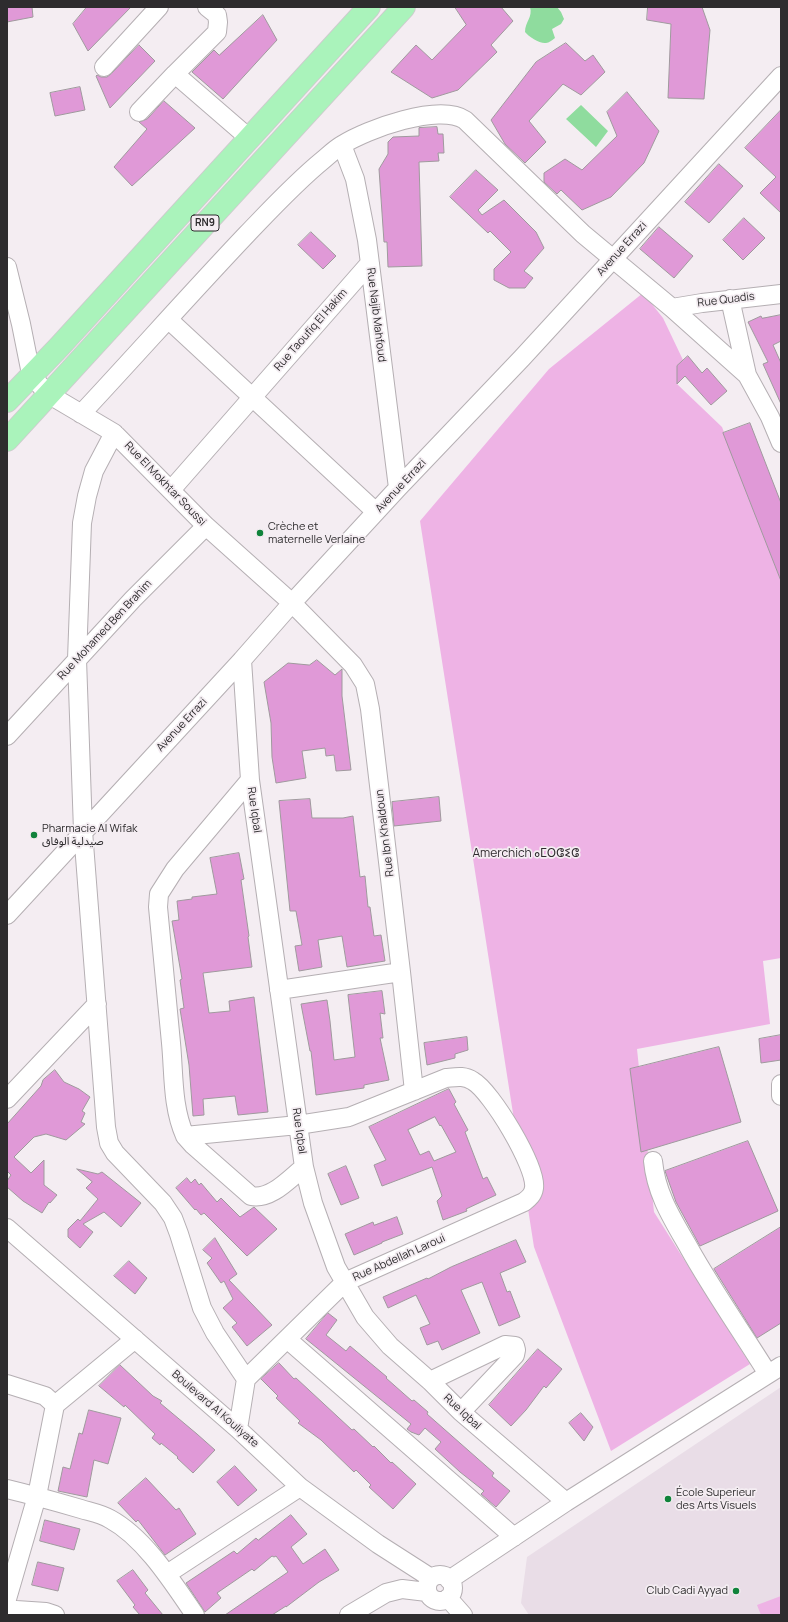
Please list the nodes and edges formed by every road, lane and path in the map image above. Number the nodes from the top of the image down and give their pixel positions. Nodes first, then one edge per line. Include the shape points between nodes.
1 (159, 7) edge
2 (207, 7) edge
3 (369, 7) edge
4 (404, 7) edge
5 (104, 67) dead end
6 (174, 74) junction
7 (781, 76) edge
8 (139, 112) dead end
9 (249, 138) junction
10 (342, 145) junction
11 (613, 259) junction
12 (370, 263) junction
13 (7, 267) edge
14 (781, 294) edge
15 (730, 299) junction
16 (672, 308) junction
17 (169, 320) junction
18 (31, 374) junction
19 (747, 375) junction
20 (48, 394) junction
21 (252, 398) junction
22 (7, 401) edge
23 (81, 414) junction
24 (776, 416) edge
25 (114, 433) junction
26 (7, 440) edge
27 (781, 443) edge
28 (398, 488) junction
29 (171, 490) junction
30 (376, 512) junction
31 (206, 526) junction
32 (292, 603) junction
33 (78, 659) junction
34 (242, 660) junction
35 (7, 736) edge
36 (250, 780) junction
37 (83, 831) junction
38 (7, 915) edge
39 (401, 972) junction
40 (279, 990) junction
41 (97, 1004) junction
42 (781, 1084) edge
43 (414, 1091) junction
44 (781, 1096) edge
45 (7, 1100) edge
46 (298, 1125) junction
47 (185, 1136) junction
48 (653, 1161) dead end
49 (304, 1168) junction
50 (7, 1228) edge
51 (345, 1282) junction
52 (135, 1339) junction
53 (287, 1339) junction
54 (775, 1370) edge
55 (246, 1379) junction
56 (430, 1381) junction
57 (7, 1384) edge
58 (55, 1405) junction
59 (461, 1412) junction
60 (238, 1429) junction
61 (300, 1487) junction
62 (7, 1489) edge
63 (37, 1496) junction
64 (566, 1502) junction
65 (514, 1537) junction
66 (167, 1574) junction
67 (449, 1580) junction
68 (429, 1585) junction
69 (448, 1598) junction
70 (11, 1606) edge
71 (55, 1615) edge
72 (195, 1615) edge
73 (349, 1615) edge
74 (463, 1615) edge

1 - 5 street
2 - 6 street via 217,15 217,32
3 - 9 main road, RN9
4 - 20 main road, RN9
6 - 8 street
6 - 9 street
7 - 11 street, Avenue Errazi
9 - 18 main road, RN9 via 59,347
10 - 11 street via 395,122 433,115 461,117 583,234
10 - 12 street, Rue Najib Mahfoud via 359,196
10 - 17 street via 286,193
11 - 16 street
11 - 28 street, Avenue Errazi
12 - 21 street, Rue Taoufiq El Hakim
12 - 28 street, Rue Najib Mahfoud
13 - 18 street
14 - 15 street, Rue Quadis
15 - 16 street, Rue Quadis
15 - 19 street
16 - 19 street
17 - 21 street
17 - 23 street
18 - 20 street, Rue El Mokhtar Soussi
18 - 22 main road, RN9
19 - 24 street
20 - 23 street, Rue El Mokhtar Soussi
20 - 26 main road, RN9
21 - 29 street, Rue Taoufiq El Hakim
21 - 30 street
23 - 25 street, Rue El Mokhtar Soussi
24 - 27 street
25 - 29 street, Rue El Mokhtar Soussi
25 - 33 street via 94,471 82,523
28 - 30 street, Avenue Errazi
29 - 31 street, Rue El Mokhtar Soussi
30 - 32 street, Avenue Errazi
31 - 32 street, Rue El Mokhtar Soussi
31 - 33 street, Rue Mohamed Ben Brahim
32 - 34 street, Avenue Errazi
32 - 39 street, Rue Ibn Khaldoun via 353,665 365,684
33 - 35 street, Rue Mohamed Ben Brahim
33 - 37 street
34 - 36 street, Rue Iqbal
34 - 37 street, Avenue Errazi
36 - 40 street, Rue Iqbal
36 - 47 street via 175,869 159,894 158,907 176,1109
37 - 38 street, Avenue Errazi
37 - 41 street
39 - 40 street
39 - 43 street, Rue Ibn Khaldoun
40 - 46 street, Rue Iqbal
41 - 45 street
41 - 55 street via 109,1143 115,1153 163,1203 173,1218 202,1308 218,1338
42 - 44 street
43 - 46 street via 349,1117
43 - 51 street, Rue Abdellah Laroui via 446,1078 461,1076 474,1081 494,1104 532,1170 532,1195 524,1202
46 - 47 street
46 - 49 street, Rue Iqbal
47 - 49 street via 251,1196 264,1197
48 - 54 street via 654,1174 662,1199 702,1271
49 - 51 street, Rue Iqbal via 313,1203 336,1267
50 - 52 street, Boulevard Al Kouliyate
51 - 53 street, Rue Abdellah Laroui
51 - 56 street, Rue Iqbal via 365,1317 379,1335
52 - 58 street
52 - 60 street, Boulevard Al Kouliyate
53 - 55 street, Rue Abdellah Laroui
53 - 65 street
54 - 64 street
55 - 60 street
56 - 59 street, Rue Iqbal
56 - 59 street via 505,1345 514,1346 514,1355
57 - 58 street via 45,1396
58 - 63 street
59 - 64 street, Rue Iqbal
60 - 61 street, Boulevard Al Kouliyate
61 - 66 street
61 - 68 street, Boulevard Al Kouliyate
62 - 63 street
63 - 66 street via 109,1518 134,1536
63 - 70 street
64 - 65 street
65 - 67 street
66 - 72 street
67 - 68 street via 441,1575
67 - 69 street via 452,1589
68 - 69 street via 430,1596 439,1601
68 - 73 street via 386,1593
69 - 74 street
70 - 71 street

